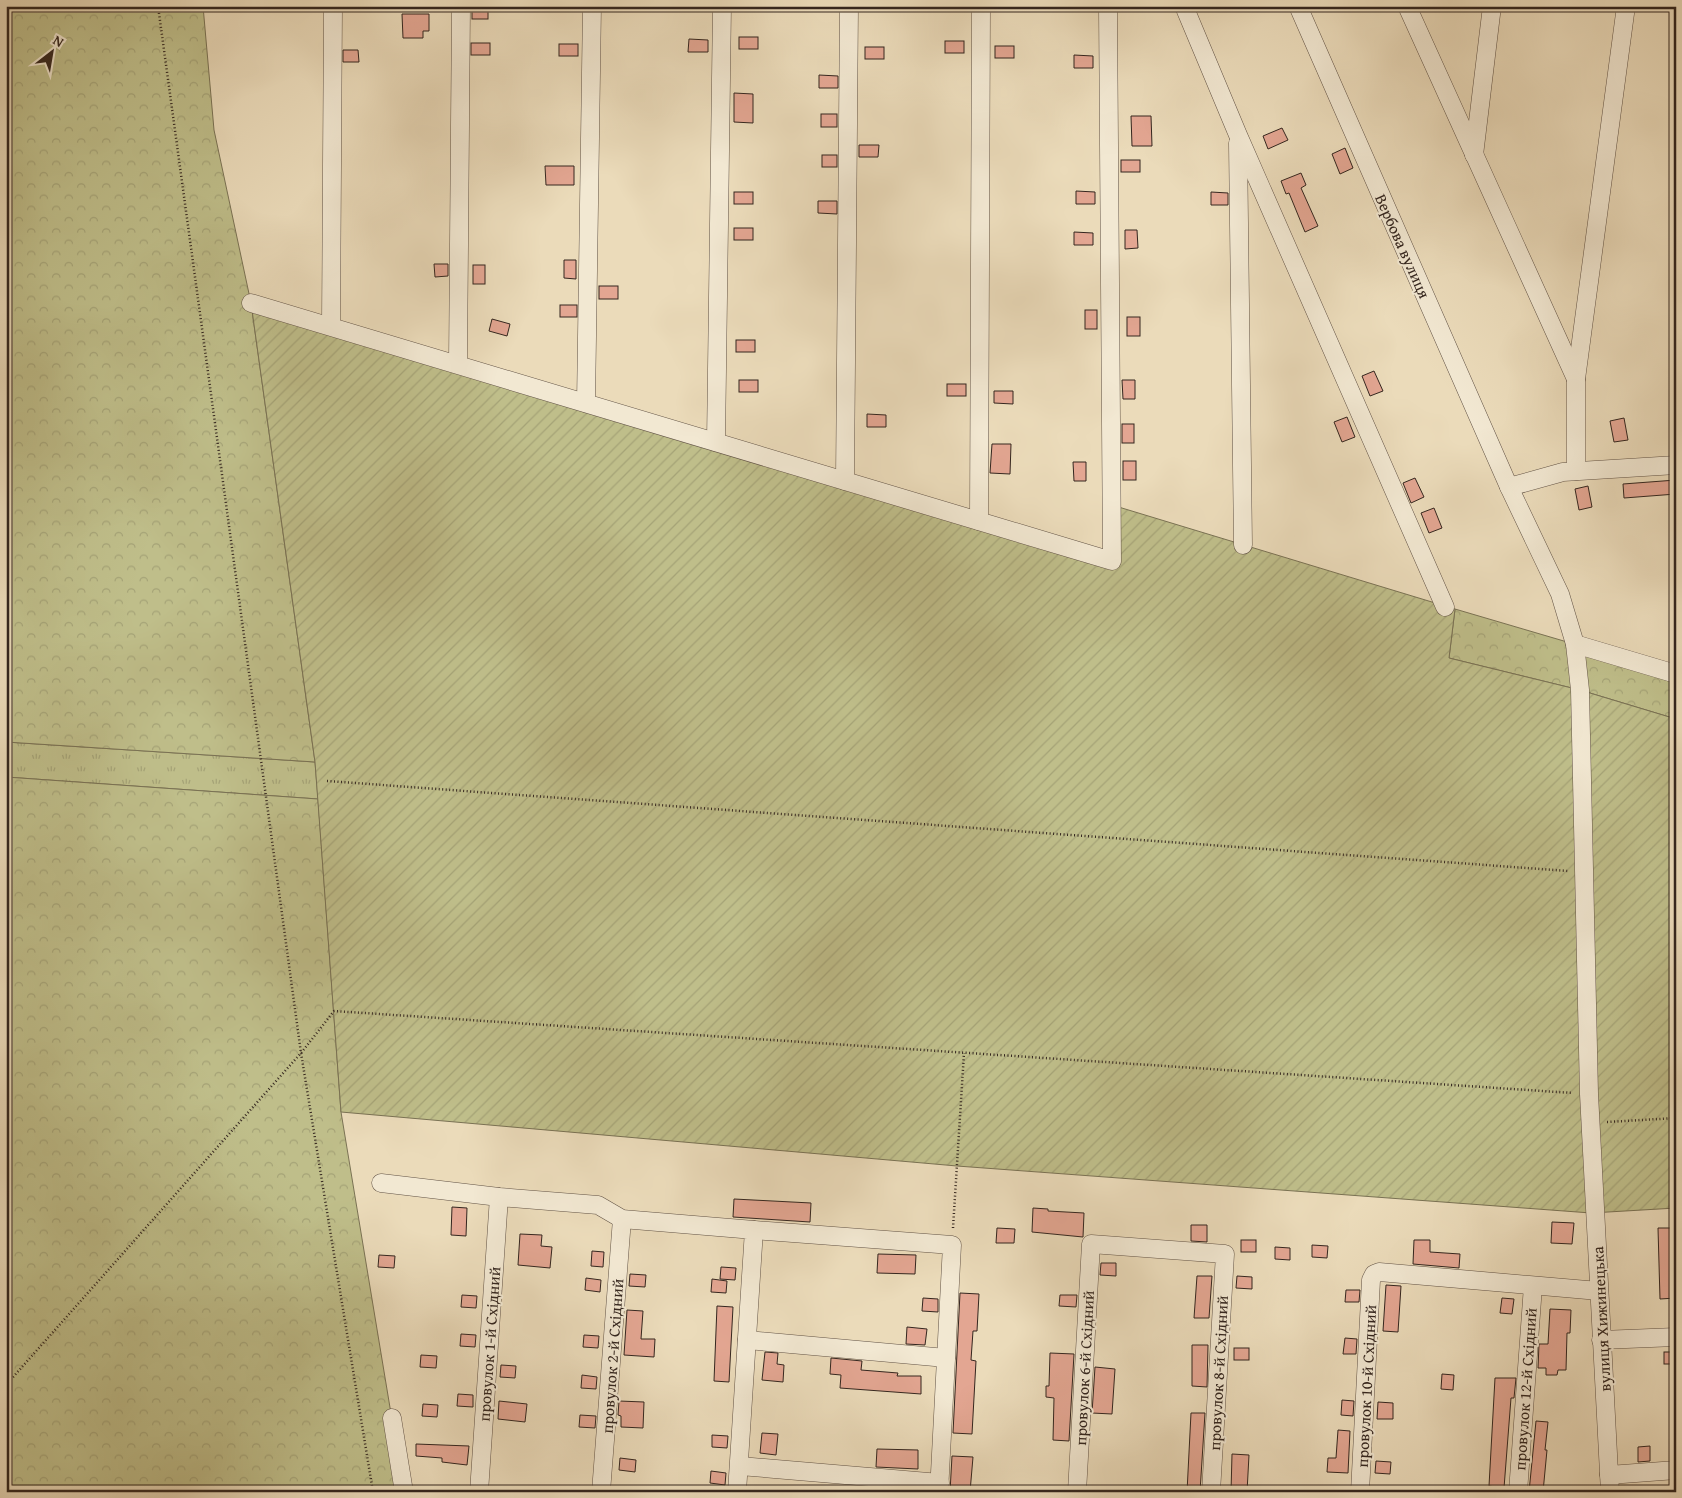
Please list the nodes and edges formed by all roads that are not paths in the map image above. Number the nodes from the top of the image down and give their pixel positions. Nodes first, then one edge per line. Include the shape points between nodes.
1 (333, 6) edge
2 (461, 6) edge
3 (592, 6) edge
4 (722, 6) edge
5 (849, 6) edge
6 (981, 6) edge
7 (1108, 6) edge
8 (1184, 6) edge
9 (1298, 6) edge
10 (1407, 6) edge
11 (1492, 6) edge
12 (1626, 6) edge
13 (1238, 135) junction
14 (1474, 155) junction
15 (251, 302) dead end
16 (330, 326) junction
17 (458, 364) junction
18 (1576, 380) junction
19 (586, 403) junction
20 (716, 442) junction
21 (1676, 465) edge
22 (1576, 471) junction
23 (845, 481) junction
24 (1509, 487) junction
25 (978, 521) junction
26 (1243, 545) dead end
27 (1445, 607) dead end
28 (1575, 644) junction
29 (1676, 674) edge
30 (1584, 872) joint
31 (381, 1183) dead end
32 (499, 1197) junction
33 (622, 1220) junction
34 (754, 1230) junction
35 (1091, 1244) joint
36 (1533, 1286) junction
37 (1598, 1291) junction
38 (1676, 1337) edge
39 (747, 1340) junction
40 (1601, 1340) junction
41 (946, 1358) junction
42 (392, 1418) dead end
43 (740, 1466) junction
44 (1676, 1470) edge
45 (1609, 1483) edge
46 (940, 1488) edge
47 (404, 1492) edge
48 (478, 1492) edge
49 (601, 1492) edge
50 (737, 1492) edge
51 (1077, 1492) edge
52 (1210, 1492) edge
53 (1360, 1492) edge
54 (1518, 1492) edge

1 - 16 street
2 - 17 street
3 - 19 street
4 - 20 street
5 - 23 street
6 - 25 street
7 - 25 street via 1112,561
8 - 13 street
9 - 24 street, Вербова вулиця
10 - 14 street
11 - 14 street
12 - 18 street
13 - 26 street
13 - 27 street
14 - 18 street
15 - 16 street
16 - 17 street
17 - 19 street
18 - 22 street
19 - 20 street
20 - 23 street
21 - 22 street
22 - 24 street
23 - 25 street
24 - 28 street, Вербова вулиця via 1560,594
28 - 29 street
28 - 30 street, Вербова вулиця via 1580,690
30 - 37 street, вулиця Хижинецька
31 - 32 street
32 - 33 street via 598,1205
32 - 48 street, провулок 1-й Східний
33 - 34 street
33 - 49 street, провулок 2-й Східний
34 - 39 street
34 - 41 street via 952,1245
35 - 51 street, провулок 6-й Східний
35 - 52 street, провулок 8-й Східний via 1225,1254
36 - 37 street
36 - 53 street, провулок 10-й Східний via 1374,1274 1371,1280
36 - 54 street, провулок 12-й Східний
37 - 40 street, вулиця Хижинецька
38 - 40 street
39 - 41 street
39 - 43 street
40 - 45 street, вулиця Хижинецька
41 - 46 street
42 - 47 street
43 - 46 street
43 - 50 street
44 - 45 street

